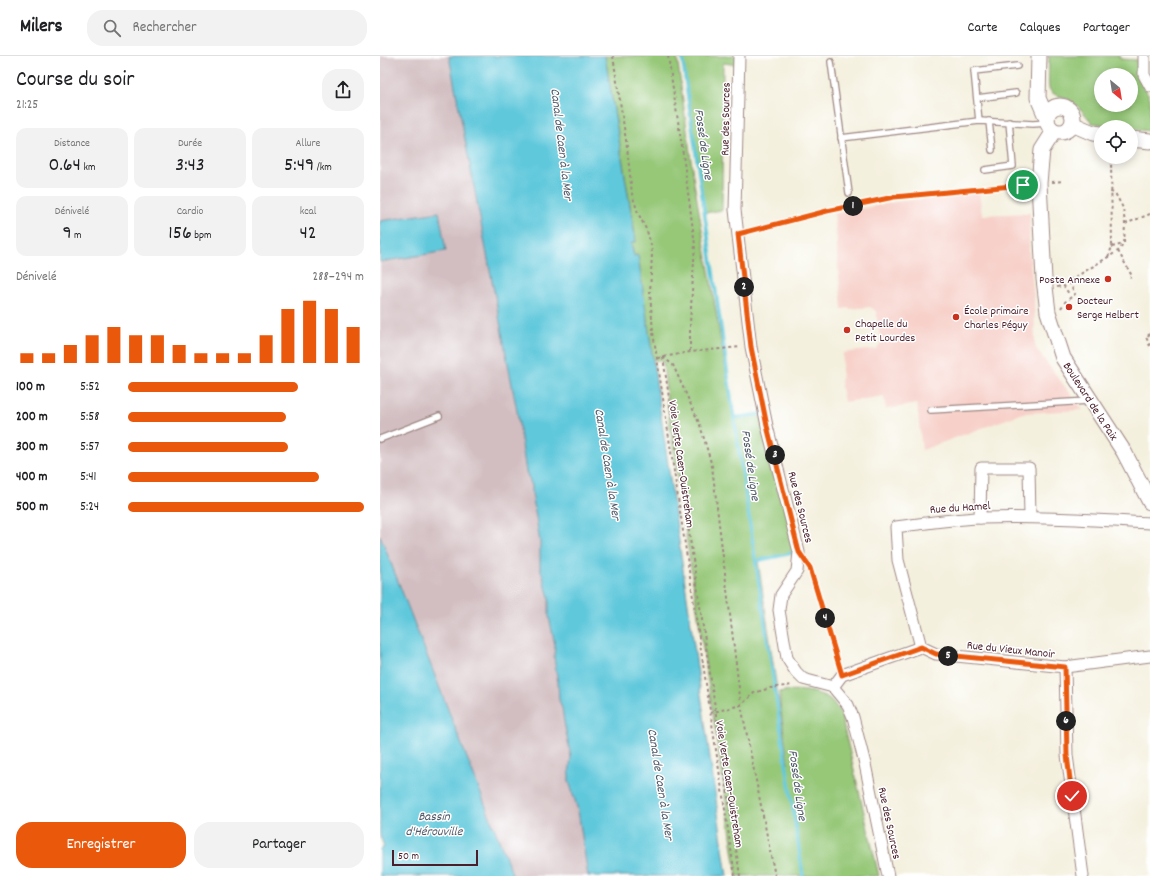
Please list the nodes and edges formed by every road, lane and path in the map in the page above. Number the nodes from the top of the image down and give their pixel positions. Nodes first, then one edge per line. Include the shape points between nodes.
1 (613, 56) edge
2 (668, 56) edge
3 (739, 56) edge
4 (1039, 56) edge
5 (1144, 56) edge
6 (831, 62) dead end
7 (1017, 66) dead end
8 (1039, 80) junction
9 (1150, 86) edge
10 (1016, 93) dead end
11 (977, 98) junction
12 (1057, 107) junction
13 (980, 121) junction
14 (989, 121) junction
15 (1009, 122) junction
16 (1050, 124) junction
17 (1072, 124) junction
18 (1094, 133) edge
19 (841, 138) junction
20 (1138, 140) edge
21 (1150, 141) edge
22 (992, 150) dead end
23 (1111, 164) edge
24 (985, 170) dead end
25 (1063, 181) dead end
26 (1046, 183) dead end
27 (1032, 184) dead end
28 (1110, 192) junction
29 (849, 193) dead end
30 (1150, 214) edge
31 (1125, 224) junction
32 (738, 234) junction
33 (1124, 244) junction
34 (1112, 247) junction
35 (1118, 251) junction
36 (1107, 258) junction
37 (1130, 278) dead end
38 (1056, 288) dead end
39 (1069, 294) dead end
40 (1061, 308) dead end
41 (1150, 334) edge
42 (1150, 346) edge
43 (730, 348) dead end
44 (690, 352) junction
45 (663, 357) junction
46 (658, 358) junction
47 (1090, 401) junction
48 (931, 410) dead end
49 (439, 416) dead end
50 (380, 439) edge
51 (1150, 502) edge
52 (1030, 517) junction
53 (980, 518) junction
54 (1150, 523) edge
55 (799, 552) junction
56 (921, 647) junction
57 (1150, 656) edge
58 (1065, 667) junction
59 (842, 675) junction
60 (782, 687) dead end
61 (833, 687) junction
62 (741, 705) junction
63 (715, 712) junction
64 (710, 713) junction
65 (735, 876) edge
66 (740, 876) edge
67 (775, 876) edge
68 (888, 876) edge
69 (1083, 876) edge

1 - 46 path, Voie Verte Caen-Ouistreham via 632,194 652,245 651,307
2 - 44 path via 695,245
3 - 32 street, Rue des Sources via 735,210
4 - 8 street
5 - 9 street via 1144,75
6 - 19 lane
7 - 11 lane via 974,71
8 - 12 street
8 - 16 street via 1038,98
10 - 11 lane
11 - 13 lane
12 - 16 street via 1048,114
12 - 17 street via 1068,110
13 - 14 lane
13 - 19 lane
14 - 15 lane
14 - 22 lane
15 - 16 lane
15 - 24 lane via 1013,166
16 - 17 street via 1060,132
16 - 47 street, Boulevard de la Paix via 1042,150 1039,183 1048,312 1063,358
17 - 18 street
19 - 29 lane
20 - 21 street
23 - 28 path
25 - 26 path
27 - 32 path via 894,197
28 - 31 path via 1115,193 1123,208
28 - 34 path
30 - 31 path
31 - 33 path
32 - 55 street, Rue des Sources via 751,347 767,426
33 - 34 path
33 - 35 path
34 - 36 path
35 - 36 path
35 - 37 path via 1132,276
36 - 40 path via 1069,281 1075,294 1064,302
38 - 39 path via 1064,286
41 - 42 path via 1146,337
43 - 44 path
44 - 45 path
45 - 46 path
45 - 62 path via 673,365 700,425 712,466
45 - 63 path
46 - 64 path, Voie Verte Caen-Ouistreham
47 - 48 lane
47 - 51 street, Boulevard de la Paix via 1124,452
49 - 50 lane
52 - 53 street, Rue du Hamel
52 - 53 street via 1029,468 980,468
52 - 54 street, Rue du Hamel
53 - 56 street, Rue du Hamel via 896,527 898,560
55 - 59 path via 810,568
55 - 61 street, Rue des Sources via 797,571 781,595 779,610 786,658 803,679
56 - 58 street, Rue du Vieux Manoir via 936,654
56 - 59 street
57 - 58 street, Rue du Vieux Manoir
58 - 69 street via 1067,755
59 - 61 street
60 - 62 path via 754,693
61 - 68 street, Rue des Sources via 848,705 853,717
62 - 63 path
62 - 67 path
63 - 64 path
63 - 66 path
64 - 65 path, Voie Verte Caen-Ouistreham

